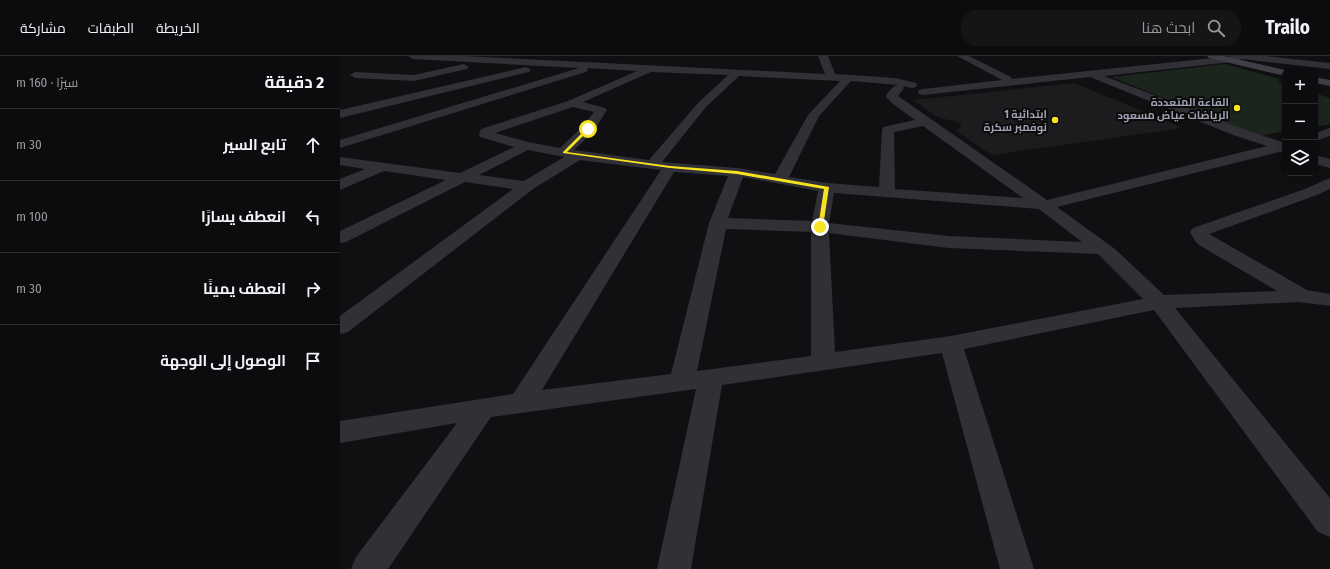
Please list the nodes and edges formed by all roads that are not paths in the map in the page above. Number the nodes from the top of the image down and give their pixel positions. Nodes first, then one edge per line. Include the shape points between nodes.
1 (413, 56) edge
2 (416, 56) edge
3 (501, 56) edge
4 (822, 56) edge
5 (962, 56) edge
6 (1197, 56) edge
7 (1212, 56) edge
8 (1240, 56) edge
9 (626, 57) dead end
10 (1226, 60) junction
11 (400, 61) dead end
12 (490, 61) junction
13 (720, 62) dead end
14 (554, 63) junction
15 (385, 66) dead end
16 (595, 66) junction
17 (1330, 66) edge
18 (621, 67) junction
19 (1286, 68) edge
20 (650, 69) junction
21 (716, 72) junction
22 (1282, 72) edge
23 (736, 73) junction
24 (1088, 73) junction
25 (831, 76) junction
26 (1322, 77) edge
27 (848, 78) junction
28 (1007, 79) junction
29 (1330, 83) edge
30 (909, 90) junction
31 (572, 102) junction
32 (340, 114) edge
33 (924, 122) junction
34 (1330, 132) edge
35 (1318, 136) edge
36 (340, 144) edge
37 (526, 146) junction
38 (1282, 146) edge
39 (1282, 147) edge
40 (570, 154) junction
41 (1318, 160) edge
42 (340, 161) edge
43 (1330, 164) edge
44 (661, 166) junction
45 (382, 167) junction
46 (737, 172) junction
47 (461, 177) junction
48 (780, 180) junction
49 (1330, 183) edge
50 (340, 185) edge
51 (527, 186) junction
52 (827, 188) junction
53 (887, 193) junction
54 (1045, 205) junction
55 (718, 223) junction
56 (820, 227) junction
57 (340, 238) edge
58 (1102, 249) junction
59 (1302, 296) junction
60 (1330, 300) edge
61 (1159, 302) junction
62 (1330, 313) edge
63 (340, 326) edge
64 (951, 344) junction
65 (823, 363) junction
66 (696, 380) junction
67 (521, 402) junction
68 (483, 408) junction
69 (340, 432) edge
70 (1330, 522) edge
71 (368, 569) edge
72 (674, 569) edge
73 (1017, 569) edge

1 - 2 street
2 - 11 street
2 - 12 street
3 - 12 street
4 - 25 street
5 - 28 street
6 - 28 street
7 - 10 main road
8 - 10 street
8 - 17 street
8 - 19 main road
9 - 18 street
10 - 22 main road
10 - 24 street
12 - 14 street
12 - 15 street via 414,78 351,76
13 - 21 street
14 - 16 street
14 - 32 street
16 - 18 street
16 - 36 street
18 - 20 street
20 - 21 street
20 - 31 street
21 - 23 street
23 - 25 street
23 - 44 street via 702,105
24 - 30 street
24 - 38 street
25 - 27 street
26 - 29 main road
27 - 30 street via 874,80
27 - 48 street via 814,115
28 - 30 street
30 - 33 street
31 - 37 street via 485,133
31 - 40 street via 602,110
33 - 53 street via 888,130
33 - 54 street
34 - 35 street
37 - 40 street
37 - 47 street
39 - 54 street
40 - 44 street
40 - 51 street
41 - 43 street
42 - 45 street
44 - 46 street
44 - 67 street
45 - 47 street
45 - 50 street
46 - 48 street
46 - 55 street
47 - 51 street
47 - 57 street
48 - 52 street
49 - 59 street via 1199,232 1206,241
51 - 63 street
52 - 53 street
52 - 56 street
53 - 54 street
54 - 58 street
55 - 56 street
55 - 66 street
56 - 58 street via 949,242
56 - 65 street
58 - 61 street
59 - 60 street
59 - 61 street
59 - 62 street
61 - 64 street
61 - 70 street
64 - 65 street
64 - 73 street
65 - 66 street
66 - 67 street
66 - 72 street
67 - 68 street
68 - 69 street
68 - 71 street

